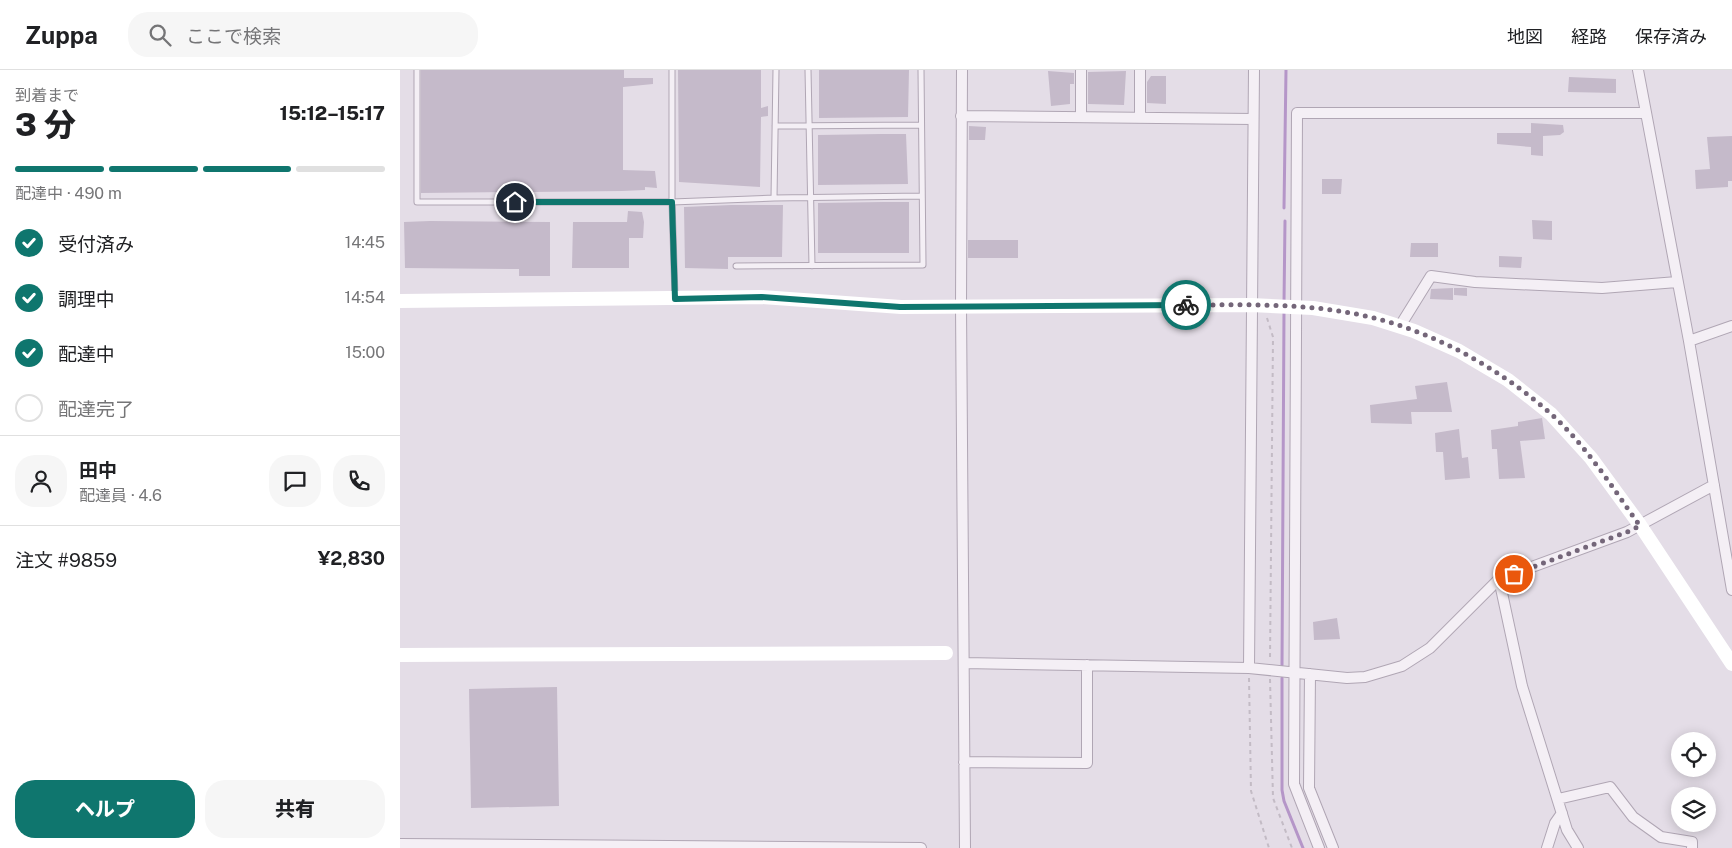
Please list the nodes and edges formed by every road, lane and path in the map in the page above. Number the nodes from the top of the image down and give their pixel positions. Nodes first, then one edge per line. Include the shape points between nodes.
1 (417, 70) edge
2 (672, 70) edge
3 (776, 70) edge
4 (808, 70) edge
5 (921, 70) edge
6 (962, 70) edge
7 (1081, 70) edge
8 (1140, 70) edge
9 (1254, 70) edge
10 (1638, 70) edge
11 (1646, 113) junction
12 (962, 116) junction
13 (1081, 117) junction
14 (1140, 118) junction
15 (1253, 119) junction
16 (921, 125) junction
17 (775, 126) junction
18 (808, 126) junction
19 (922, 196) junction
20 (774, 198) junction
21 (811, 198) junction
22 (672, 202) junction
23 (736, 266) dead end
24 (812, 266) junction
25 (1677, 282) junction
26 (675, 299) junction
27 (400, 301) edge
28 (1251, 305) junction
29 (960, 306) junction
30 (1269, 306) junction
31 (1293, 307) junction
32 (1400, 326) junction
33 (1732, 326) edge
34 (1689, 341) junction
35 (1714, 486) junction
36 (1640, 526) junction
37 (1499, 579) junction
38 (1732, 590) edge
39 (946, 654) dead end
40 (1729, 654) edge
41 (400, 655) edge
42 (964, 663) junction
43 (1087, 665) junction
44 (1249, 668) junction
45 (1270, 670) junction
46 (1294, 673) junction
47 (1310, 674) junction
48 (964, 762) junction
49 (1558, 799) junction
50 (1562, 813) junction
51 (400, 844) edge
52 (921, 848) edge
53 (965, 848) edge
54 (1269, 848) edge
55 (1292, 848) edge
56 (1319, 848) edge
57 (1333, 848) edge
58 (1547, 848) edge
59 (1578, 848) edge
60 (1692, 848) edge

1 - 22 lane via 417,202
2 - 22 lane
3 - 17 lane
4 - 18 lane
5 - 16 lane
6 - 12 street
7 - 13 street
8 - 14 street
9 - 15 street
10 - 11 street
11 - 25 street
11 - 31 street via 1297,114
12 - 13 street
12 - 29 street
13 - 14 street
14 - 15 street
15 - 28 street
16 - 18 lane
16 - 19 lane
17 - 18 lane
17 - 20 lane
18 - 21 lane
19 - 21 lane
19 - 24 lane via 923,265
20 - 21 lane
20 - 22 lane
21 - 24 lane
22 - 26 lane
23 - 24 lane
25 - 32 street via 1602,288 1475,282 1430,276
25 - 34 street
26 - 27 street
26 - 29 street via 762,297 900,307
28 - 29 street
28 - 30 street
28 - 44 street
29 - 42 street
30 - 31 street
30 - 45 path via 1267,319 1273,337
31 - 32 street via 1345,312
31 - 46 street
32 - 36 street via 1459,351 1508,380 1551,414 1591,458
33 - 34 street
34 - 35 street
35 - 36 street
35 - 38 street
36 - 37 street
36 - 40 street
37 - 47 street via 1430,648 1402,666 1366,677
37 - 49 street via 1522,686
39 - 41 street
42 - 43 street
42 - 48 street
43 - 44 street
43 - 48 street via 1087,763
44 - 45 street
44 - 54 path via 1251,791
45 - 46 street
45 - 55 path via 1273,798
46 - 47 street
46 - 56 street via 1294,784
47 - 57 street via 1309,788
48 - 53 street
49 - 50 street
49 - 60 street via 1610,787 1633,817 1660,837 1692,842
50 - 58 street
50 - 59 street via 1567,830
51 - 52 street

